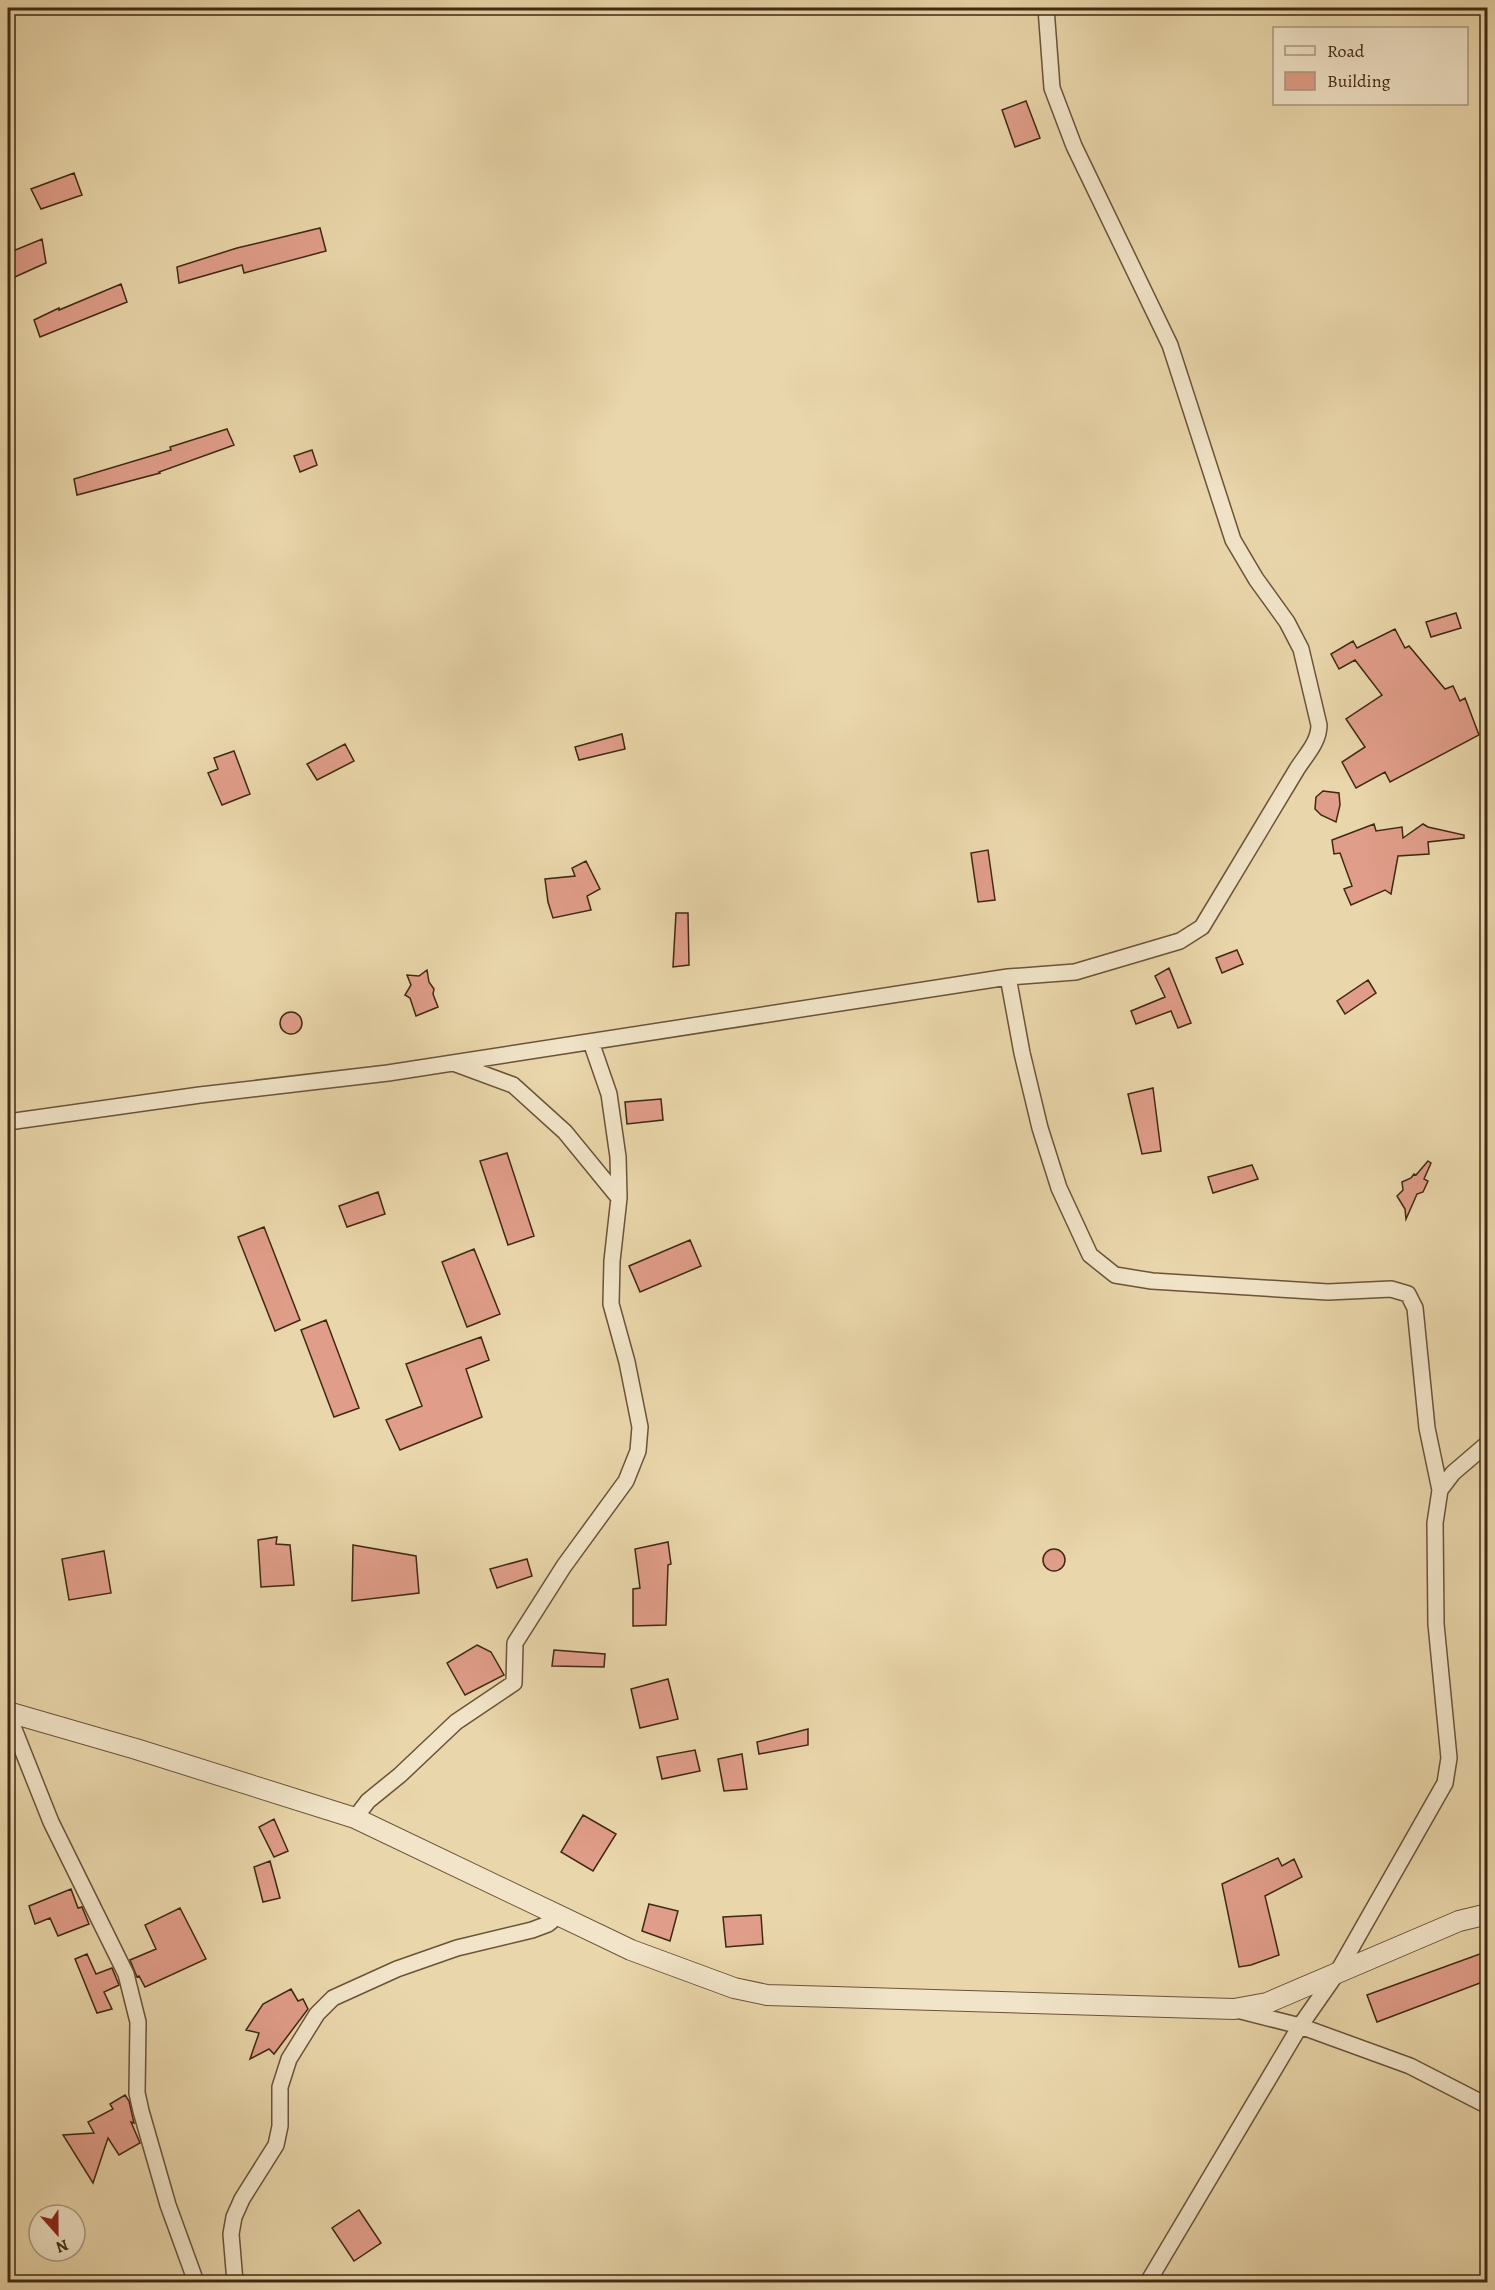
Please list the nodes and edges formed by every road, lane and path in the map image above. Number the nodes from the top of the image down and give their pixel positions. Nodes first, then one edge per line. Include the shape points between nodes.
1 (1046, 8) edge
2 (1008, 977) junction
3 (591, 1042) junction
4 (453, 1063) junction
5 (8, 1122) edge
6 (619, 1198) junction
7 (1488, 1443) edge
8 (1440, 1490) junction
9 (8, 1713) edge
10 (355, 1818) junction
11 (1488, 1914) edge
12 (558, 1916) junction
13 (1337, 1973) junction
14 (1234, 2009) junction
15 (1300, 2026) junction
16 (1488, 2106) edge
17 (196, 2283) edge
18 (235, 2283) edge
19 (1148, 2283) edge

1 - 2 street via 1052,88 1074,146 1170,345 1233,540 1301,649 1319,735 1202,927 1180,941 1075,972
2 - 3 street
2 - 8 street via 1040,1128 1059,1188 1090,1256 1115,1275 1152,1281 1328,1292 1391,1289 1408,1293 1415,1308 1427,1428
3 - 4 street
3 - 6 street via 609,1094
4 - 5 street
4 - 6 street via 513,1085 565,1132
6 - 10 street via 611,1304 640,1426 638,1451 626,1481 564,1566 515,1643 514,1683 456,1722 368,1801
7 - 8 street via 1453,1473
8 - 13 street via 1435,1523 1436,1624 1449,1758 1445,1783
9 - 10 street
9 - 17 street via 51,1822 126,1974 138,2022 137,2092 141,2111
10 - 12 street
11 - 13 street via 1459,1921
12 - 14 street via 631,1950 734,1988 767,1995
12 - 18 street via 532,1930 457,1948 397,1969 333,1998 317,2014 289,2059 280,2087 276,2145 234,2217 231,2234
13 - 14 street via 1268,2003
13 - 15 street
14 - 15 street
15 - 16 street via 1410,2066
15 - 19 street

